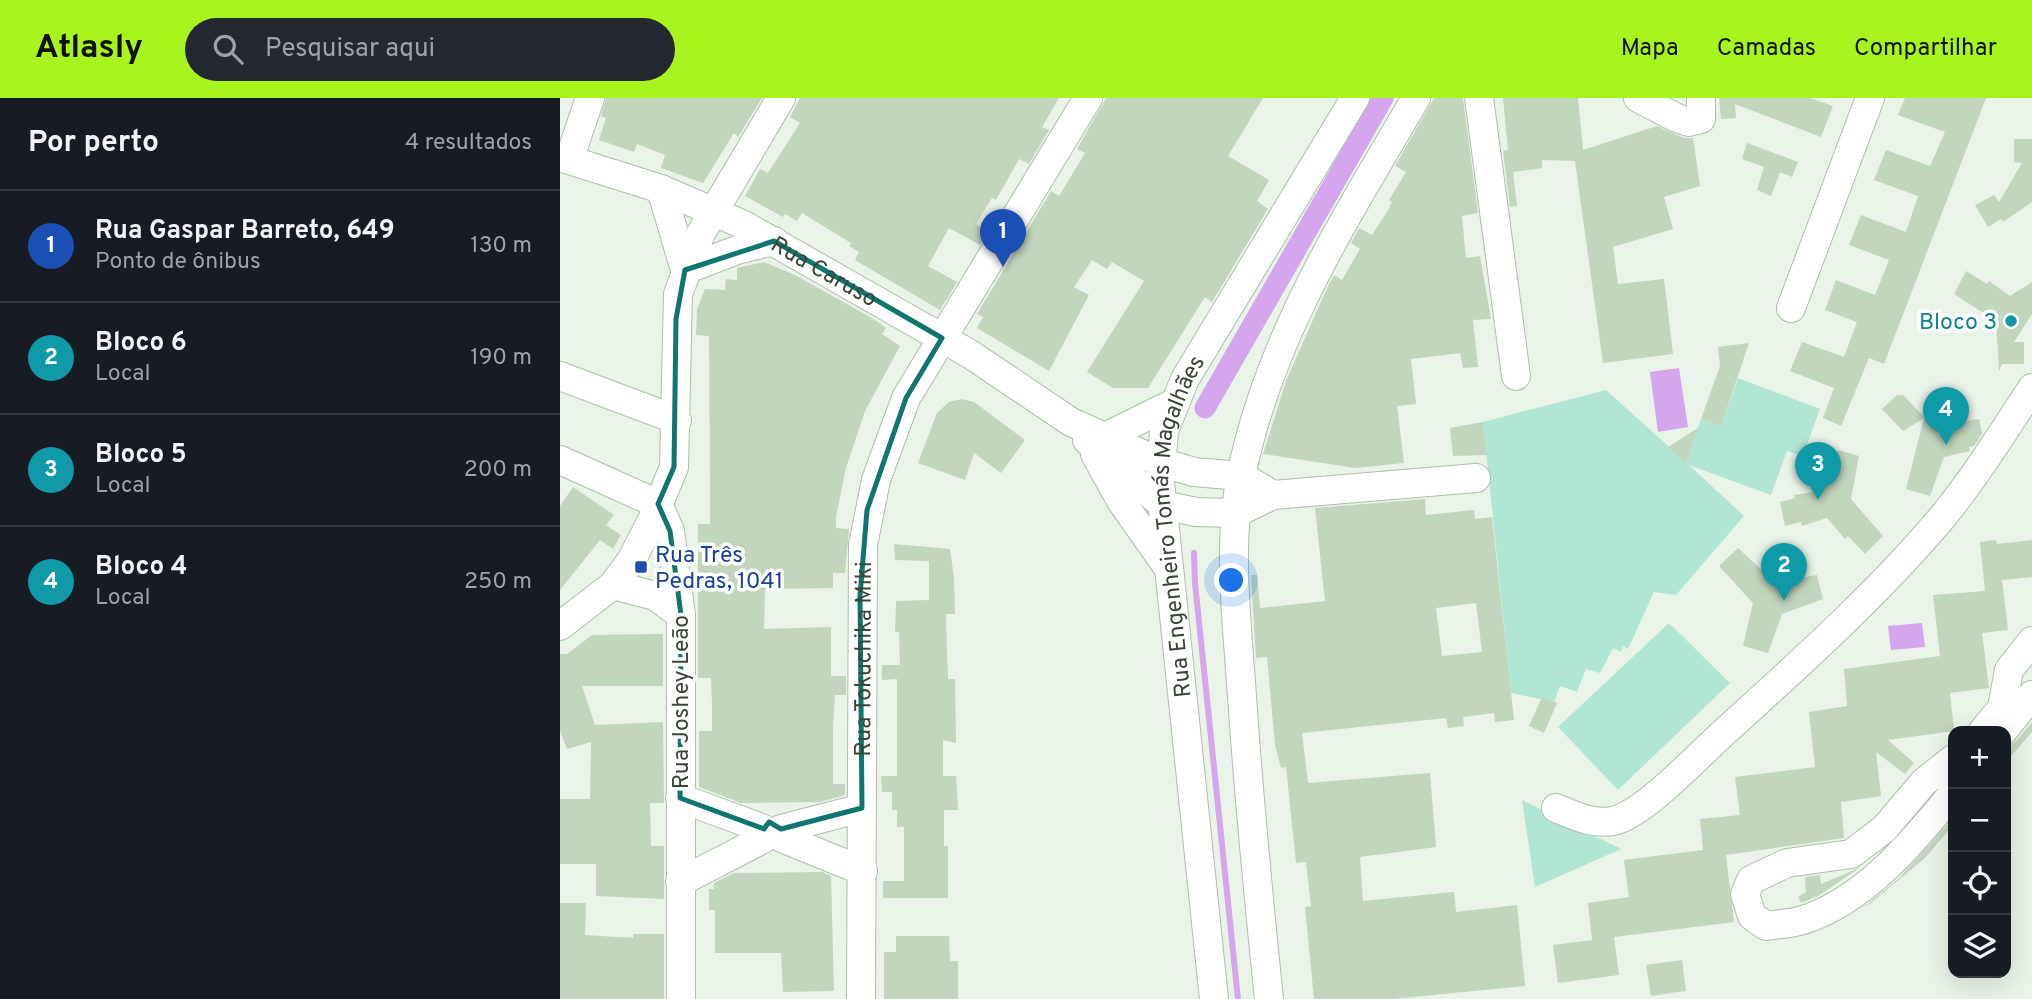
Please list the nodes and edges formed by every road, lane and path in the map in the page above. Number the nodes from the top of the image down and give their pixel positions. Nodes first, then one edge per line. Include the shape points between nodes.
1 (590, 98) edge
2 (781, 98) edge
3 (1088, 98) edge
4 (1355, 98) edge
5 (1416, 98) edge
6 (1479, 98) edge
7 (1638, 98) edge
8 (1870, 98) edge
9 (1701, 108) edge
10 (564, 159) edge
11 (661, 189) junction
12 (714, 211) junction
13 (774, 241) junction
14 (685, 270) junction
15 (1791, 308) dead end
16 (942, 338) junction
17 (560, 376) edge
18 (1516, 376) dead end
19 (2032, 388) edge
20 (1172, 404) junction
21 (677, 420) junction
22 (1088, 433) junction
23 (560, 460) edge
24 (1169, 465) junction
25 (1234, 476) junction
26 (1476, 478) dead end
27 (1273, 495) junction
28 (658, 504) junction
29 (1169, 507) junction
30 (1231, 513) junction
31 (1170, 571) junction
32 (613, 585) junction
33 (681, 615) junction
34 (560, 626) edge
35 (2032, 641) edge
36 (2032, 695) edge
37 (1987, 726) edge
38 (2007, 726) edge
39 (1948, 763) edge
40 (680, 798) junction
41 (1948, 799) edge
42 (862, 808) junction
43 (1556, 808) dead end
44 (772, 834) junction
45 (863, 871) junction
46 (680, 882) junction
47 (681, 999) edge
48 (861, 999) edge
49 (1214, 999) edge
50 (1269, 999) edge

1 - 10 street
2 - 12 street
3 - 16 street, Rua Tokuchika Miki
4 - 20 street, Rua Engenheiro Tomás Magalhães via 1203,345
5 - 25 street, Rua Engenheiro Tomás Magalhães via 1293,316
6 - 18 street
7 - 9 street via 1689,122
8 - 15 street
10 - 11 street, Rua Caruso
11 - 12 street, Rua Caruso
11 - 14 street
12 - 13 street, Rua Caruso
12 - 14 street
13 - 14 street
13 - 16 street, Rua Caruso
14 - 21 street via 674,356
16 - 22 street, Rua Caruso
16 - 42 street, Rua Tokuchika Miki via 906,398 867,510 860,596
17 - 21 street
19 - 43 street via 1978,471 1926,536 1824,641 1685,769 1634,812 1615,820 1582,819
20 - 22 street
20 - 24 street, Rua Engenheiro Tomás Magalhães via 1164,431
21 - 28 street via 674,467
22 - 24 street, Rua Caruso
22 - 29 street, Rua Caruso
22 - 31 street via 1112,487
23 - 28 street
24 - 25 street, Rua Caruso
24 - 29 street, Rua Engenheiro Tomás Magalhães
25 - 27 street
25 - 30 street, Rua Engenheiro Tomás Magalhães
26 - 27 street
27 - 30 street
28 - 32 street via 642,542
28 - 33 street, Rua Joshey Leão via 670,531
29 - 30 street
29 - 31 street, Rua Engenheiro Tomás Magalhães
30 - 50 street, Rua Engenheiro Tomás Magalhães
31 - 49 street, Rua Engenheiro Tomás Magalhães
32 - 33 street via 655,596
32 - 34 street
33 - 40 street, Rua Joshey Leão
35 - 37 street via 2009,670 2002,708
36 - 38 street
39 - 41 street via 1924,782 1884,829 1851,854 1787,863 1751,880 1745,894 1752,916 1766,926 1803,920 1847,899 1925,828
40 - 44 street
40 - 46 street, Rua Joshey Leão
42 - 44 street
42 - 45 street, Rua Tokuchika Miki
44 - 45 street
44 - 46 street
45 - 48 street, Rua Tokuchika Miki
46 - 47 street, Rua Joshey Leão

